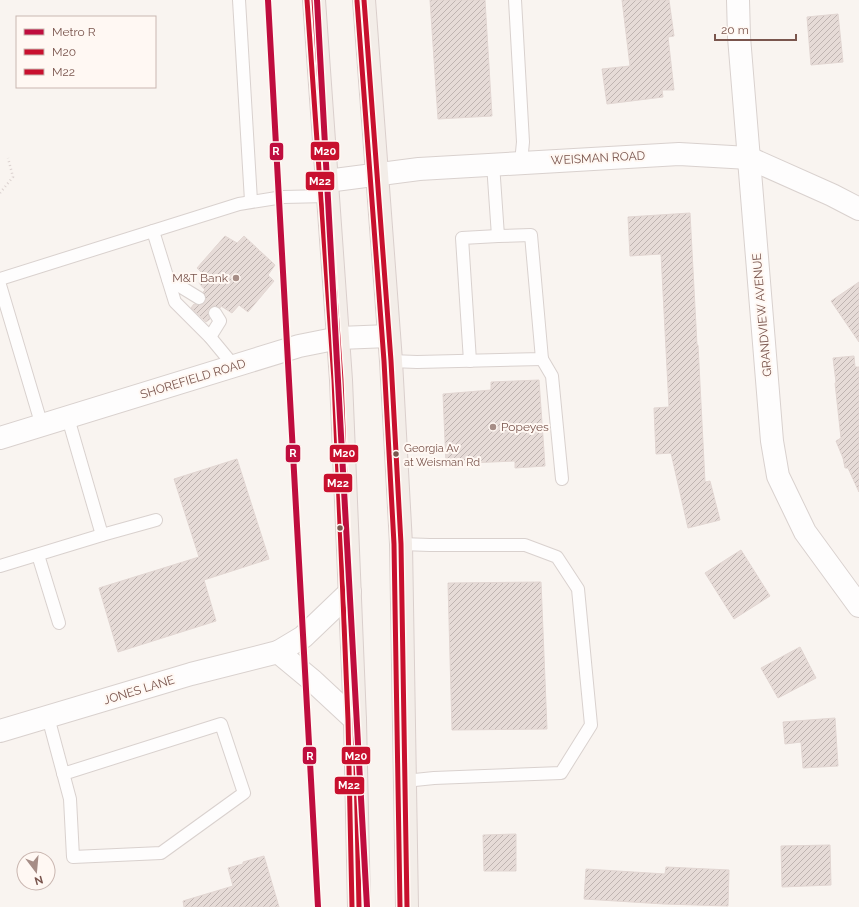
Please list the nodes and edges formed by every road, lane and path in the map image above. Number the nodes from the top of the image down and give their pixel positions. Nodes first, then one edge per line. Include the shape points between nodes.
1 (239, 0) edge
2 (314, 0) edge
3 (364, 0) edge
4 (515, 0) edge
5 (738, 0) edge
6 (8, 158) dead end
7 (749, 158) junction
8 (521, 162) junction
9 (493, 164) junction
10 (377, 174) junction
11 (327, 188) junction
12 (0, 193) edge
13 (251, 202) junction
14 (859, 209) edge
15 (153, 231) junction
16 (498, 236) junction
17 (0, 279) edge
18 (168, 279) junction
19 (0, 284) edge
20 (199, 298) dead end
21 (215, 312) dead end
22 (389, 336) junction
23 (210, 337) junction
24 (339, 338) junction
25 (542, 359) junction
26 (391, 361) junction
27 (470, 361) junction
28 (234, 366) junction
29 (68, 418) junction
30 (42, 426) junction
31 (0, 438) edge
32 (562, 479) dead end
33 (156, 520) dead end
34 (102, 535) junction
35 (401, 544) junction
36 (38, 555) junction
37 (0, 566) edge
38 (350, 592) junction
39 (859, 606) edge
40 (59, 623) dead end
41 (278, 652) junction
42 (48, 717) junction
43 (355, 720) junction
44 (0, 731) edge
45 (63, 774) junction
46 (405, 781) junction
47 (359, 907) edge
48 (407, 907) edge

1 - 13 lane
2 - 11 main road
3 - 10 main road
4 - 8 lane
5 - 7 street, GRANDVIEW AVENUE
6 - 12 path via 13,177
7 - 8 street, WEISMAN ROAD via 679,154
7 - 14 street, WEISMAN ROAD
7 - 39 street, GRANDVIEW AVENUE via 772,441 778,476 805,532
8 - 9 street, WEISMAN ROAD
9 - 10 street, WEISMAN ROAD via 419,168
9 - 16 lane
10 - 11 street, WEISMAN ROAD
10 - 22 main road
11 - 13 lane
11 - 24 main road
13 - 15 lane
15 - 17 lane
15 - 18 lane
16 - 25 lane via 532,235
16 - 27 lane via 462,238
18 - 20 lane
18 - 23 lane via 175,302
19 - 30 lane
21 - 23 lane via 220,321
22 - 24 street, SHOREFIELD ROAD
22 - 26 main road
23 - 28 lane
24 - 28 street, SHOREFIELD ROAD via 299,346
24 - 38 main road
25 - 27 lane
25 - 32 lane via 552,376
26 - 27 lane
26 - 35 main road
28 - 29 street, SHOREFIELD ROAD
29 - 30 street, SHOREFIELD ROAD
29 - 34 lane
30 - 31 street, SHOREFIELD ROAD
33 - 34 lane
34 - 36 lane
35 - 46 main road
35 - 46 lane via 525,545 557,557 578,590 591,725 561,774
36 - 37 lane
36 - 40 lane
38 - 41 street, JONES LANE via 303,637
38 - 43 main road
41 - 42 street, JONES LANE via 191,674
41 - 43 street
42 - 44 street, JONES LANE
42 - 45 lane
43 - 47 main road
45 - 45 lane via 70,799 73,857 161,853 244,793 221,724
46 - 48 main road

